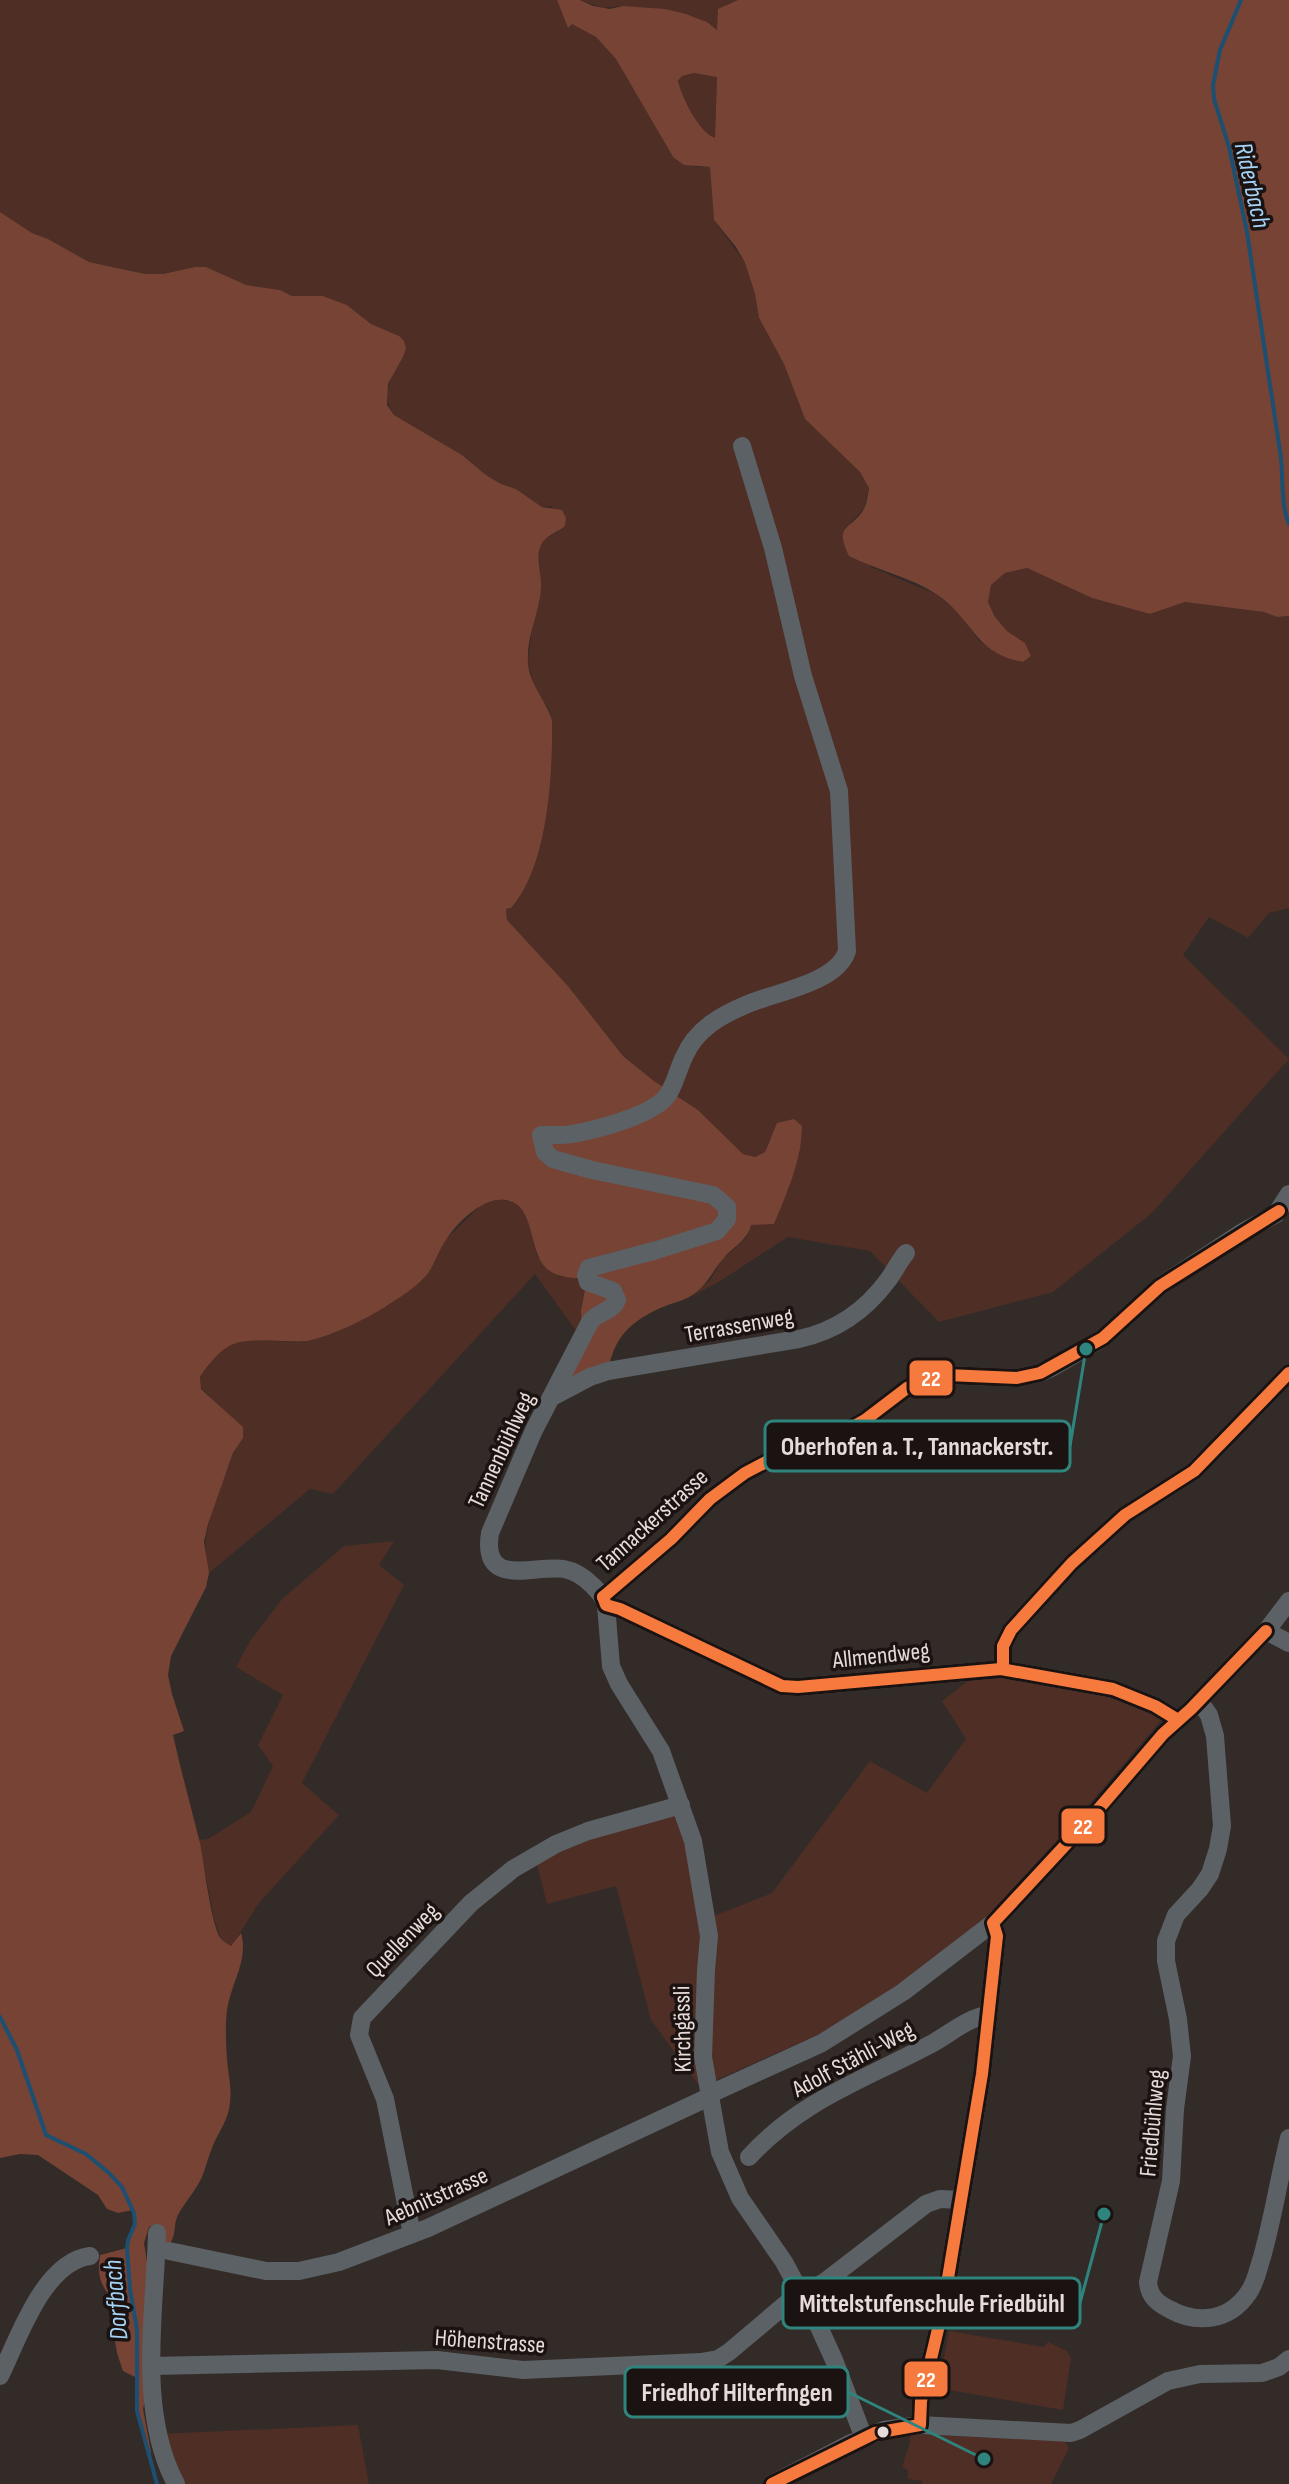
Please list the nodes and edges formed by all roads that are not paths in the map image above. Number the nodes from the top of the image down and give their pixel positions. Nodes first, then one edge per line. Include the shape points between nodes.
1 (742, 446) dead end
2 (1289, 1194) edge
3 (1284, 1214) edge
4 (906, 1253) dead end
5 (1289, 1373) edge
6 (552, 1397) junction
7 (604, 1601) junction
8 (1289, 1601) edge
9 (1266, 1631) junction
10 (1289, 1643) edge
11 (1003, 1669) junction
12 (1199, 1701) junction
13 (1178, 1720) junction
14 (681, 1805) junction
15 (993, 1923) junction
16 (988, 2015) junction
17 (708, 2096) junction
18 (1289, 2138) edge
19 (749, 2157) dead end
20 (961, 2200) junction
21 (157, 2233) dead end
22 (412, 2234) junction
23 (169, 2251) dead end
24 (90, 2256) dead end
25 (801, 2294) junction
26 (1289, 2359) edge
27 (152, 2366) junction
28 (0, 2376) edge
29 (920, 2425) junction
30 (864, 2438) junction
31 (176, 2484) edge
32 (772, 2484) edge

1 - 6 street, Tannenbühlweg via 839,791 847,951 828,974 749,1003 707,1027 689,1047 669,1092 655,1106 579,1133 541,1135 545,1152 553,1159 697,1190 718,1198 727,1210 726,1223 717,1231 589,1268 588,1282 613,1291 617,1300 593,1318
2 - 3 street
3 - 7 street, Tannackerstrasse via 1160,1286 1103,1338 1040,1373 926,1379 842,1433 757,1466 710,1499
4 - 6 street, Terrassenweg via 871,1299 849,1319 823,1332 608,1371
5 - 11 street via 1205,1461 1125,1515 1072,1563 1011,1630 1003,1646
6 - 7 street, Tannenbühlweg via 490,1533 489,1549 497,1564 508,1570 574,1572
7 - 11 street, Allmendweg via 789,1687
7 - 14 street, Kirchgässli via 611,1666 661,1751
8 - 9 street, Aebnitstrasse
9 - 10 street
9 - 12 street, Aebnitstrasse
11 - 13 street, Allmendweg via 1113,1689
12 - 13 street, Aebnitstrasse
12 - 18 street, Friedbühlweg via 1212,1722 1222,1826 1210,1874 1176,1915 1166,1941 1182,2056 1171,2181 1148,2285 1156,2300 1193,2319 1222,2316 1242,2302 1263,2252
13 - 15 street, Aebnitstrasse
14 - 17 street, Kirchgässli via 692,1833 709,1936 703,2044
14 - 22 street, Quellenweg via 588,1831 513,1869 471,1903 362,2018 359,2035 385,2099
15 - 16 street via 997,1936
15 - 17 street, Aebnitstrasse via 859,2020
16 - 19 street, Adolf Stähli-Weg via 829,2093
16 - 20 street
17 - 22 street, Aebnitstrasse
17 - 25 street, Kirchgässli via 731,2179
20 - 25 street, Höhenstrasse via 926,2204 826,2281
20 - 29 street
21 - 27 street
22 - 23 street, Aebnitstrasse via 299,2271 266,2271
24 - 28 street via 73,2261 46,2286
25 - 27 street, Höhenstrasse via 729,2352 701,2362 523,2370 437,2360
25 - 30 street, Kirchgässli
26 - 29 street via 1268,2372 1200,2374 1168,2381 1071,2433
27 - 31 street via 158,2434
29 - 30 street
30 - 32 street

